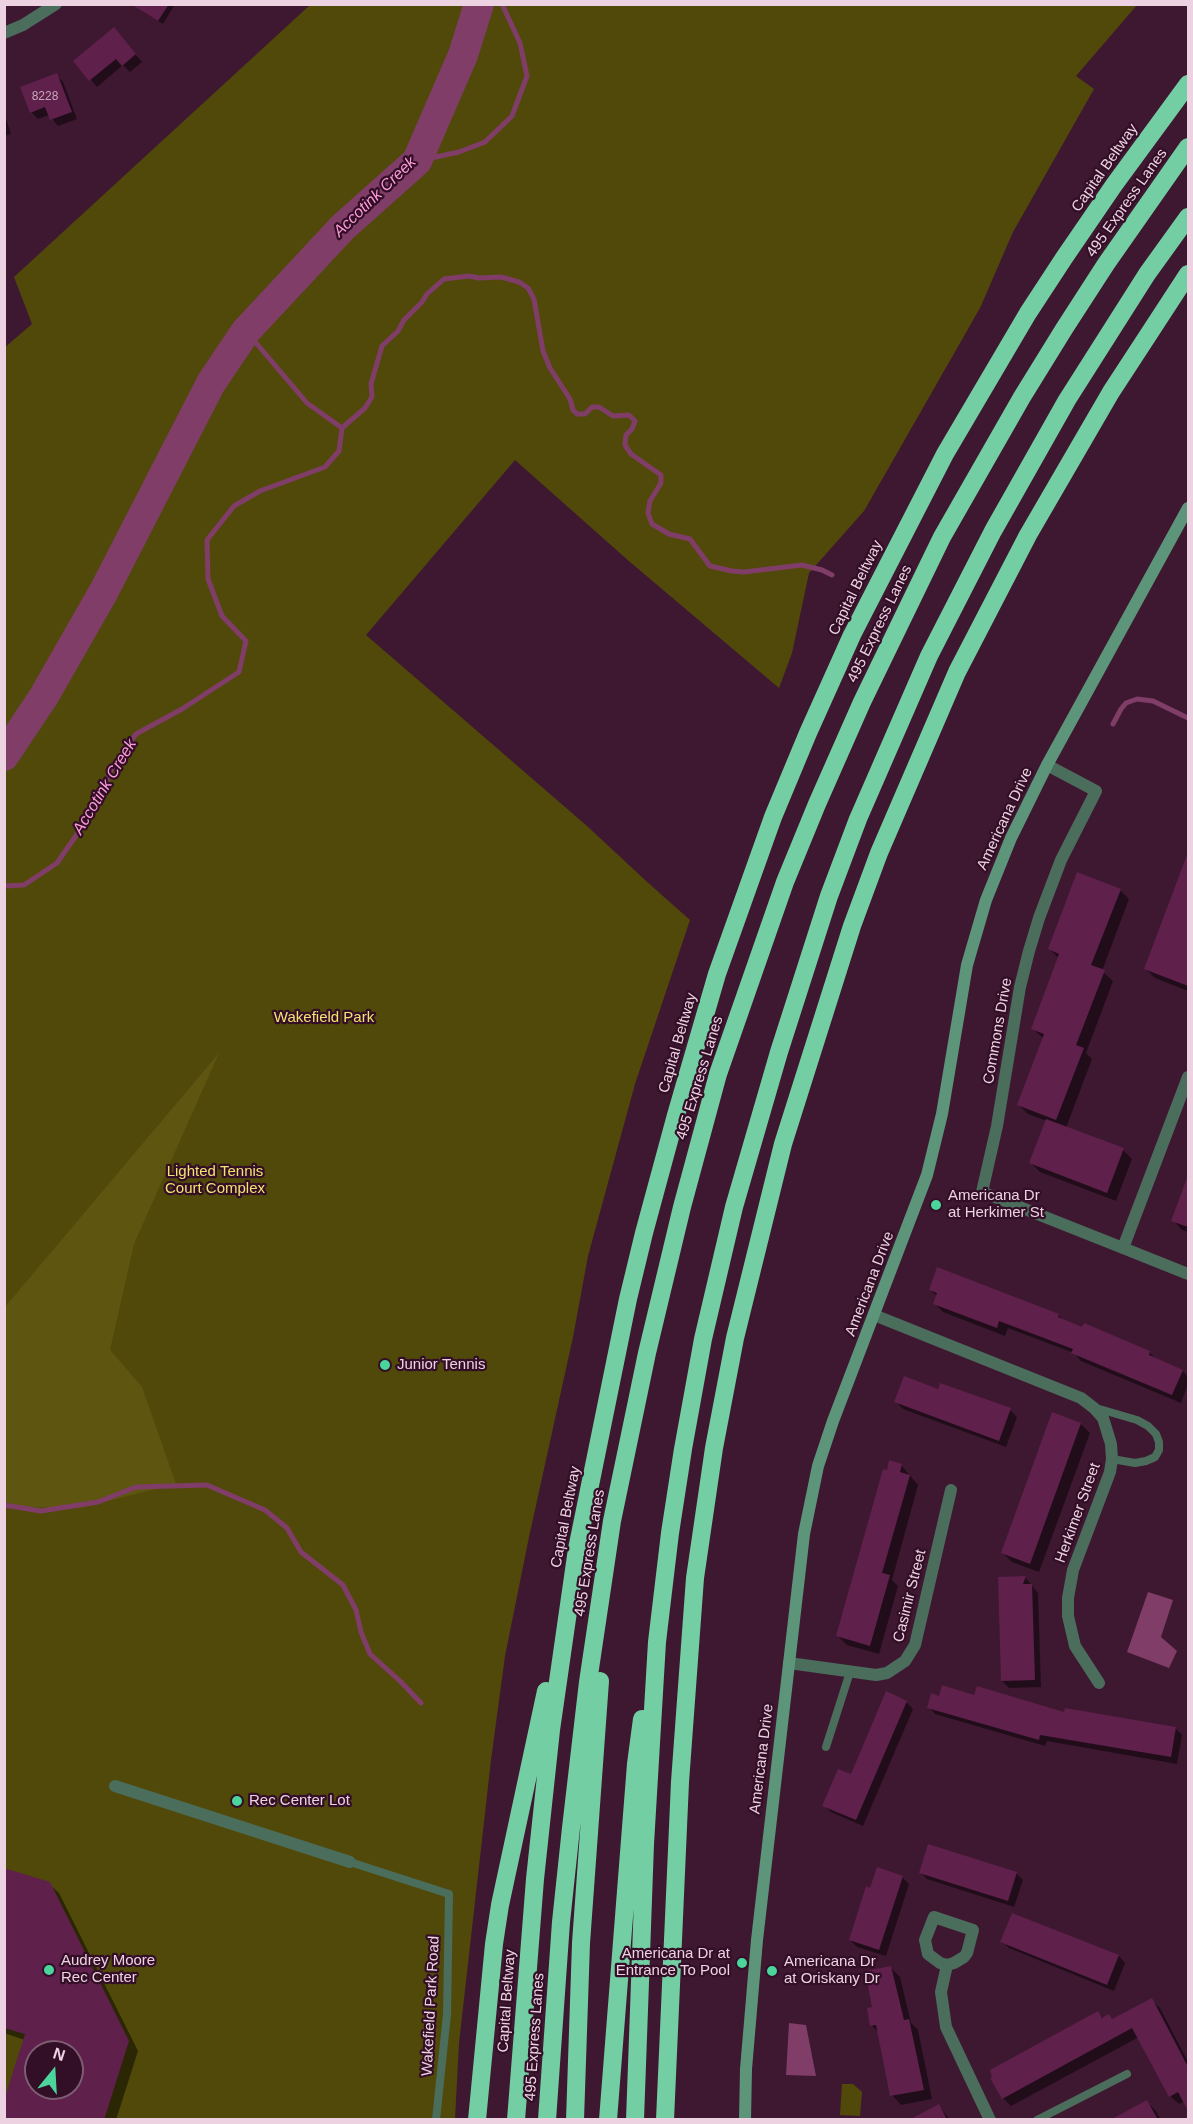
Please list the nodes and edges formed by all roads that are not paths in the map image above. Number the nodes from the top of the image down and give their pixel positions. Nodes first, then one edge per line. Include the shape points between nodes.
1 (56, 4) edge
2 (4, 33) edge
3 (1188, 84) edge
4 (1188, 147) edge
5 (1188, 217) edge
6 (1188, 274) edge
7 (1188, 508) edge
8 (1047, 765) junction
9 (1188, 1077) edge
10 (1123, 1248) junction
11 (1188, 1275) edge
12 (874, 1316) junction
13 (1094, 1408) junction
14 (1112, 1459) junction
15 (951, 1490) dead end
16 (612, 1521) junction
17 (670, 1533) junction
18 (577, 1549) junction
19 (789, 1663) junction
20 (850, 1672) junction
21 (1099, 1683) dead end
22 (826, 1747) dead end
23 (114, 1785) dead end
24 (350, 1862) joint
25 (947, 1965) dead end
26 (1128, 2074) dead end
27 (436, 2120) edge
28 (477, 2120) edge
29 (516, 2120) edge
30 (548, 2120) edge
31 (575, 2120) edge
32 (608, 2120) edge
33 (635, 2120) edge
34 (665, 2120) edge
35 (745, 2120) edge
36 (990, 2120) edge
37 (1037, 2120) edge

1 - 2 street
3 - 18 highway, Capital Beltway via 1064,258 945,454 852,635 777,807 717,974 676,1115 628,1299
4 - 16 highway, 495 Express Lanes via 1064,329 948,527 911,598 817,804 751,976 698,1142 647,1353
5 - 17 highway via 1079,381 1004,510 929,656 858,819 804,970 734,1208 703,1339
6 - 34 highway via 1105,402 1028,536 957,672 879,853 783,1144 733,1349 695,1578 680,1782
7 - 8 street, Americana Drive
8 - 10 street, Commons Drive via 1096,791 1061,860 1029,951 982,1192
8 - 12 street, Americana Drive via 986,900 967,965 942,1114 927,1175
9 - 10 street
10 - 11 street, Commons Drive
12 - 13 street, Herkimer Street via 1055,1386
12 - 19 street, Americana Drive via 818,1466 804,1534
13 - 14 street, Herkimer Street via 1109,1432
13 - 14 lane via 1137,1420 1148,1426 1159,1442 1155,1456 1135,1463
14 - 21 street, Herkimer Street via 1103,1495 1073,1570 1068,1598 1075,1646
15 - 20 street, Casimir Street via 911,1652 887,1673
16 - 30 highway, 495 Express Lanes via 592,1648 571,1828
16 - 31 highway via 585,1875
17 - 32 highway via 636,1764
17 - 33 highway via 657,1642
18 - 28 highway via 500,1905
18 - 29 highway, Capital Beltway via 535,1879
19 - 20 street, Casimir Street
19 - 35 street, Americana Drive via 757,1940
20 - 22 lane
23 - 24 street
24 - 27 lane, Wakefield Park Road via 449,1894 447,2014
25 - 36 street via 941,1992 946,2026
26 - 37 lane

